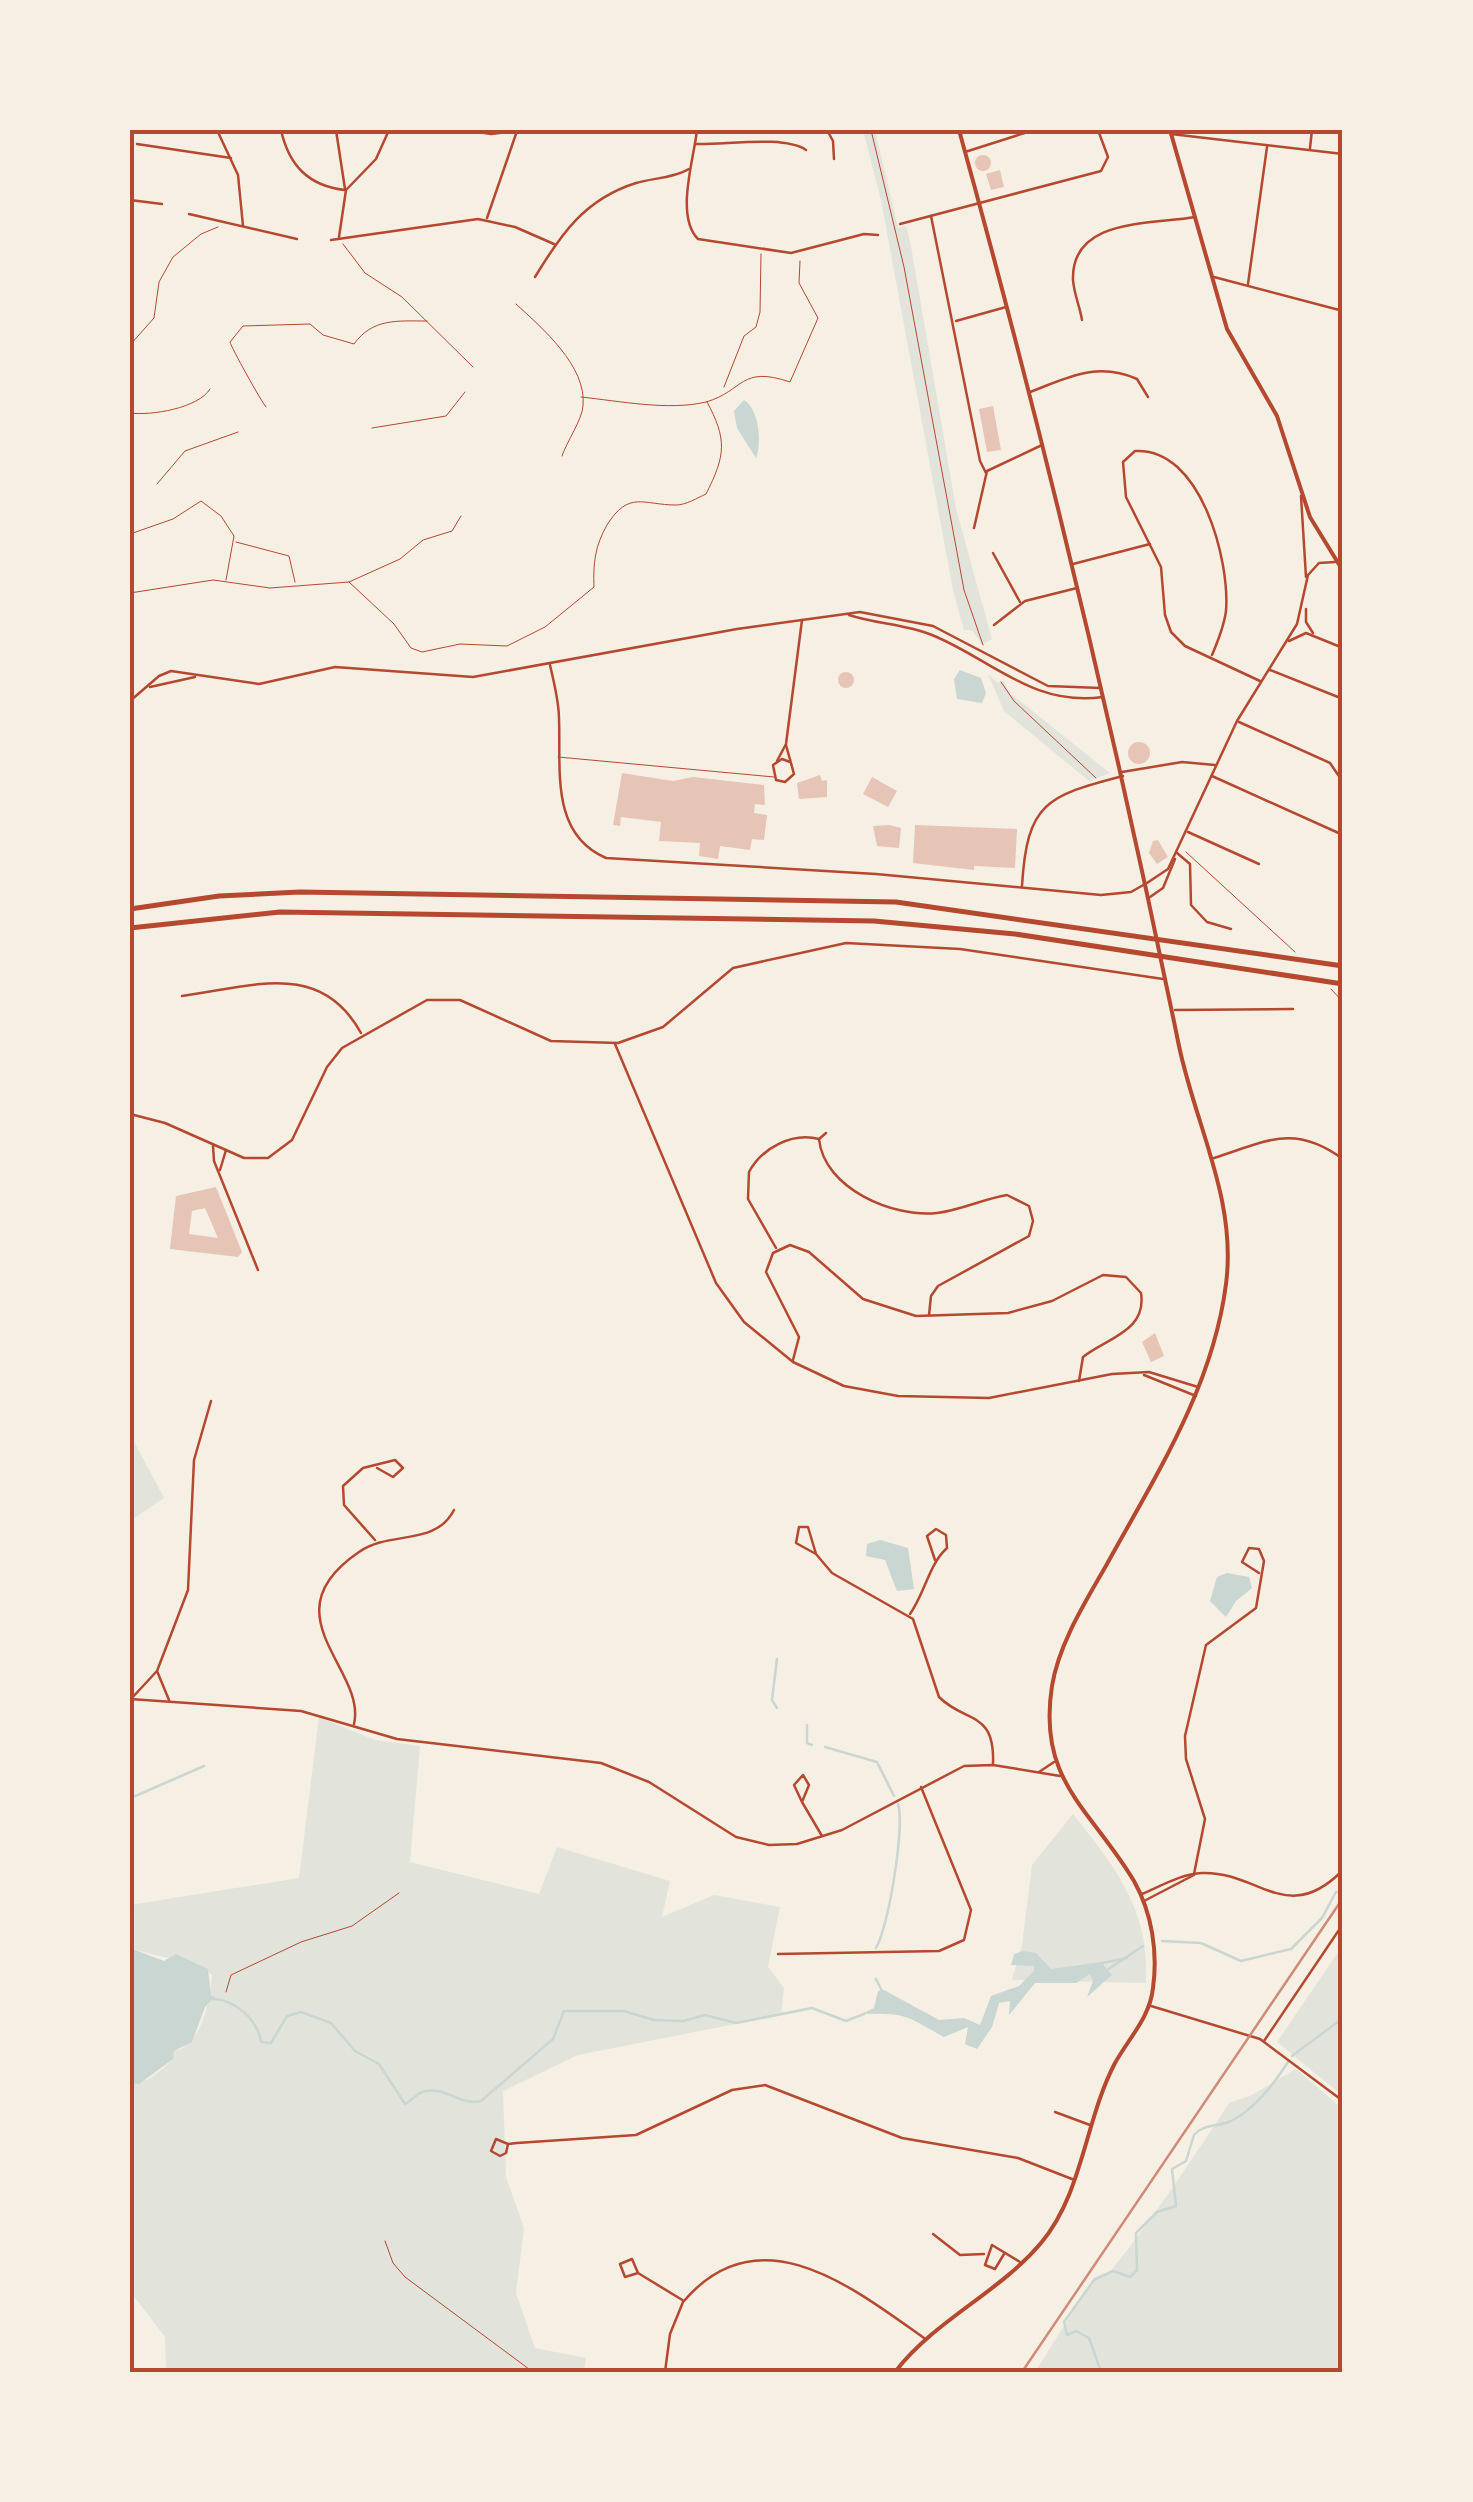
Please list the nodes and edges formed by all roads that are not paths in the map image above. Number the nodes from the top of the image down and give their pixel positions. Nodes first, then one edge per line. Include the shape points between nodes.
1 (216, 130) edge
2 (281, 130) edge
3 (336, 130) edge
4 (389, 130) edge
5 (465, 130) edge
6 (524, 130) edge
7 (697, 130) edge
8 (827, 130) edge
9 (959, 130) edge
10 (1034, 130) edge
11 (1098, 130) edge
12 (1312, 130) edge
13 (518, 131) edge
14 (1170, 132) edge
15 (137, 144) dead end
16 (696, 144) junction
17 (1268, 145) junction
18 (806, 150) dead end
19 (1310, 150) junction
20 (965, 152) junction
21 (1343, 154) edge
22 (232, 158) junction
23 (834, 159) dead end
24 (692, 166) junction
25 (346, 190) junction
26 (130, 200) edge
27 (979, 203) junction
28 (162, 204) dead end
29 (189, 214) dead end
30 (931, 216) junction
31 (1196, 217) junction
32 (487, 220) junction
33 (900, 224) dead end
34 (243, 228) junction
35 (878, 235) dead end
36 (298, 239) dead end
37 (339, 239) junction
38 (331, 240) dead end
39 (554, 244) junction
40 (535, 277) dead end
41 (1210, 277) junction
42 (1248, 284) junction
43 (1007, 307) junction
44 (1343, 311) edge
45 (1082, 320) dead end
46 (954, 321) junction
47 (1030, 392) junction
48 (1148, 397) dead end
49 (1044, 444) junction
50 (986, 473) junction
51 (1298, 479) junction
52 (974, 528) dead end
53 (1151, 543) junction
54 (993, 553) dead end
55 (1336, 562) junction
56 (1073, 564) junction
57 (1343, 572) edge
58 (1307, 586) junction
59 (1078, 588) junction
60 (1306, 597) junction
61 (1021, 604) junction
62 (848, 614) junction
63 (802, 618) junction
64 (994, 625) dead end
65 (1316, 636) junction
66 (1288, 642) junction
67 (1343, 648) edge
68 (1212, 655) junction
69 (550, 664) junction
70 (1268, 670) junction
71 (196, 676) junction
72 (1260, 681) junction
73 (150, 688) junction
74 (1102, 688) junction
75 (1104, 696) junction
76 (1343, 698) edge
77 (130, 701) edge
78 (1236, 721) junction
79 (786, 744) junction
80 (558, 757) junction
81 (777, 761) junction
82 (790, 762) junction
83 (1216, 765) junction
84 (1122, 774) junction
85 (1211, 776) junction
86 (774, 777) junction
87 (1343, 782) edge
88 (1187, 831) junction
89 (1343, 834) edge
90 (1177, 852) junction
91 (1260, 864) dead end
92 (1147, 883) junction
93 (1022, 887) junction
94 (1150, 897) junction
95 (130, 910) edge
96 (130, 928) edge
97 (1231, 930) dead end
98 (1343, 966) edge
99 (1165, 976) junction
100 (1343, 984) edge
101 (182, 996) dead end
102 (1293, 1008) dead end
103 (1172, 1010) junction
104 (361, 1033) junction
105 (615, 1043) junction
106 (130, 1114) edge
107 (826, 1133) dead end
108 (819, 1140) junction
109 (214, 1144) junction
110 (226, 1150) junction
111 (1212, 1159) junction
112 (1343, 1160) edge
113 (220, 1176) junction
114 (776, 1250) junction
115 (258, 1270) dead end
116 (929, 1316) junction
117 (792, 1362) junction
118 (1142, 1374) junction
119 (1079, 1381) junction
120 (1199, 1387) junction
121 (1196, 1396) junction
122 (211, 1401) dead end
123 (377, 1468) junction
124 (454, 1510) dead end
125 (376, 1542) junction
126 (816, 1554) junction
127 (935, 1560) junction
128 (1259, 1573) junction
129 (910, 1616) junction
130 (157, 1671) junction
131 (131, 1699) edge
132 (169, 1700) junction
133 (354, 1726) junction
134 (1054, 1762) junction
135 (993, 1765) junction
136 (1033, 1773) junction
137 (1060, 1776) junction
138 (921, 1787) junction
139 (802, 1802) junction
140 (822, 1837) junction
141 (1343, 1870) edge
142 (1194, 1874) junction
143 (1142, 1898) junction
144 (1343, 1924) edge
145 (778, 1954) dead end
146 (1150, 2006) junction
147 (1264, 2041) junction
148 (1343, 2101) edge
149 (1054, 2112) dead end
150 (1090, 2124) junction
151 (508, 2144) dead end
152 (1073, 2180) junction
153 (933, 2234) dead end
154 (985, 2254) junction
155 (1004, 2254) junction
156 (1021, 2263) junction
157 (638, 2273) dead end
158 (684, 2301) junction
159 (924, 2338) junction
160 (666, 2372) edge
161 (895, 2372) edge

1 - 22 street
2 - 25 street via 309,180
3 - 25 street
4 - 25 street via 376,159
5 - 13 street
6 - 13 street
7 - 16 street
8 - 23 street
9 - 20 main road
10 - 20 street
11 - 27 street via 1108,157 1100,171
12 - 19 street
13 - 32 street
14 - 17 street
14 - 31 main road
15 - 22 street
16 - 18 street via 789,140
16 - 24 street
17 - 19 street
17 - 42 street
19 - 21 street
20 - 27 main road
22 - 34 street
24 - 35 street via 688,210 694,236 703,242 798,252
24 - 39 street via 602,198
25 - 37 street
26 - 28 street
27 - 30 street
27 - 43 main road
29 - 34 street
30 - 33 street
30 - 46 street
31 - 41 main road
31 - 45 street via 1112,228 1089,241 1073,278
32 - 37 street via 445,220
32 - 39 street
34 - 36 street
37 - 38 street
39 - 40 street
41 - 42 street
41 - 51 main road via 1226,330 1277,416
42 - 44 street
43 - 46 street
43 - 47 main road
46 - 50 street
47 - 48 street via 1103,370 1137,379
47 - 49 main road
49 - 50 street
49 - 56 main road
50 - 52 street
51 - 55 main road
51 - 58 street
53 - 56 street
53 - 68 street via 1169,628 1182,643
53 - 68 street via 1122,485 1123,462 1137,451 1178,471 1208,512 1222,558 1226,606
54 - 61 street
55 - 57 main road
55 - 58 street via 1314,566
56 - 59 main road
58 - 60 street
59 - 61 street
59 - 74 main road
60 - 65 street via 1306,622
60 - 66 street
61 - 64 street
62 - 63 street
62 - 74 street via 878,613 933,626 1048,686
62 - 75 street via 933,635 1038,692
63 - 69 street
63 - 79 street
65 - 66 street via 1301,634
65 - 67 street
66 - 70 street
68 - 72 street
69 - 71 street via 463,678 341,667 259,684
69 - 80 street via 560,718
70 - 72 street
70 - 76 street
71 - 73 street
71 - 73 street via 171,671
72 - 78 street
73 - 77 street
74 - 75 main road
75 - 84 main road
78 - 83 street
78 - 87 street via 1332,764
79 - 81 street
79 - 82 street
80 - 86 lane
80 - 93 street via 568,823 586,847 606,858
81 - 82 street
81 - 86 street
82 - 86 street via 791,779
83 - 84 street via 1166,764
83 - 85 street
84 - 92 main road
84 - 93 street via 1041,810 1026,838
85 - 88 street
85 - 89 street
88 - 90 street
88 - 91 street
90 - 92 street via 1164,874
90 - 94 street via 1164,888
90 - 97 street via 1190,864 1191,905 1208,922
92 - 93 street via 1107,895
92 - 94 main road
94 - 99 main road
95 - 98 highway via 280,892 846,899 976,911
96 - 100 highway via 280,912 864,920 974,929
99 - 103 main road
99 - 105 street via 960,948 855,942 736,967 663,1027
101 - 104 street via 306,984 342,1004
102 - 103 street
103 - 111 main road
104 - 105 street via 427,1000 448,997 545,1039
104 - 110 street via 330,1063 284,1150 259,1160
105 - 117 street via 716,1283 744,1322
106 - 109 street
107 - 108 street
108 - 114 street via 785,1141 749,1172 748,1199
108 - 116 street via 835,1172 882,1205 934,1213 1010,1195 1030,1206 1029,1236 938,1286
109 - 110 street
109 - 113 street
110 - 113 street
111 - 112 street via 1296,1136
111 - 120 main road via 1228,1257 1223,1304
113 - 115 street
114 - 116 street via 802,1248 870,1303
114 - 117 street via 766,1275 799,1337
116 - 119 street via 1008,1313 1107,1274 1126,1277 1140,1294 1139,1316 1083,1357
117 - 119 street via 835,1383 898,1396 990,1398
118 - 119 street
118 - 120 street
118 - 121 street
120 - 121 main road
121 - 134 main road via 1058,1664 1050,1708
122 - 130 street via 194,1460 188,1590
123 - 123 street via 395,1460 403,1468 393,1477
123 - 125 street via 363,1468 342,1486 344,1505
124 - 125 street via 434,1532
125 - 133 street via 336,1574 321,1611 324,1644 354,1695
126 - 126 street via 808,1528 798,1527 796,1543
126 - 129 street via 839,1580
127 - 127 street via 948,1542 936,1529 927,1536
127 - 129 street
128 - 128 street via 1263,1553 1247,1549 1243,1564
128 - 142 street via 1255,1610 1212,1636 1202,1659 1184,1743 1204,1819
129 - 135 street via 939,1697 983,1722
130 - 131 street
130 - 132 street
131 - 132 street
132 - 133 street via 301,1710
133 - 140 street via 411,1742 615,1767 752,1843 787,1846
134 - 136 street
134 - 137 main road
135 - 136 street
135 - 138 street via 961,1767
136 - 137 street
137 - 143 main road
138 - 140 street
138 - 145 street via 970,1910 964,1940 939,1951
139 - 139 street via 809,1785 801,1775 794,1788
139 - 140 street
141 - 142 street via 1318,1889 1290,1896
142 - 143 street
143 - 146 main road via 1154,1945
144 - 147 street
146 - 147 street
146 - 150 main road via 1108,2077
147 - 148 street
149 - 150 street
150 - 152 main road
151 - 152 street via 636,2134 732,2090 765,2085 899,2138 1018,2158
152 - 156 main road via 1057,2220
153 - 154 street via 960,2255
154 - 155 street via 992,2244
154 - 155 street via 989,2269
155 - 156 street
156 - 159 main road
157 - 158 street
158 - 159 street via 720,2270 773,2257 822,2275
158 - 160 street via 670,2334
159 - 161 main road

